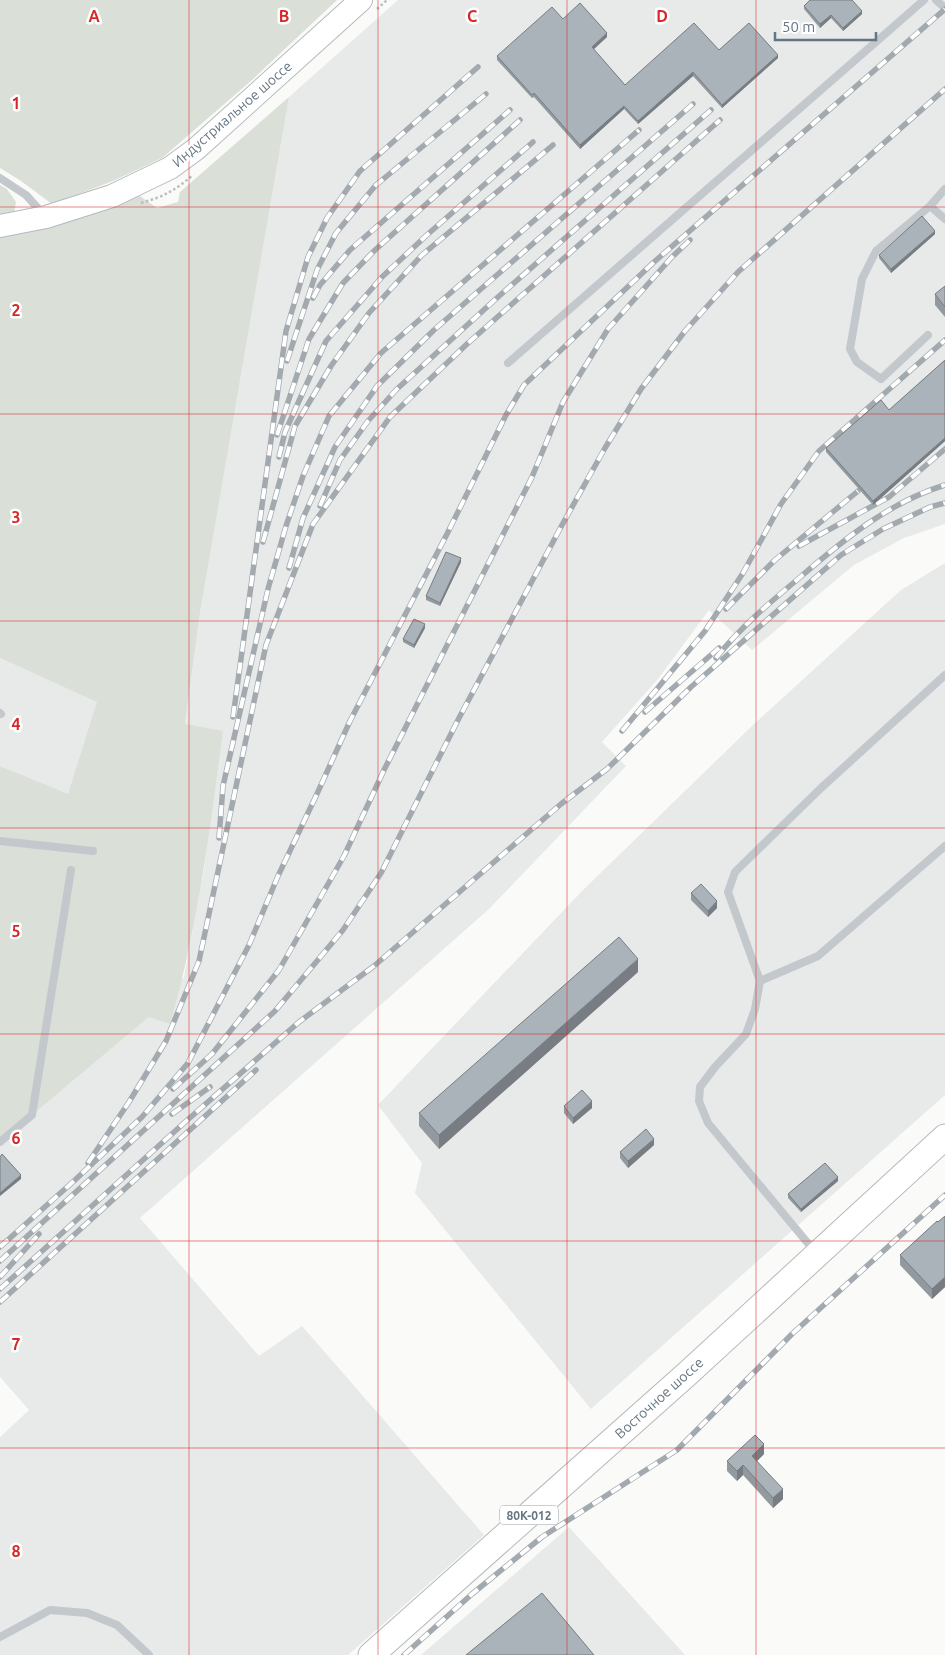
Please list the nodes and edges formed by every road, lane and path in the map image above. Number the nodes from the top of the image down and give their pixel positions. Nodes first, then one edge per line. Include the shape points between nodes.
1 (361, 0) edge
2 (924, 0) edge
3 (936, 0) edge
4 (945, 8) edge
5 (0, 178) edge
6 (945, 189) edge
7 (930, 206) junction
8 (46, 217) junction
9 (945, 219) edge
10 (0, 226) edge
11 (928, 335) dead end
12 (508, 363) dead end
13 (945, 675) edge
14 (0, 841) edge
15 (945, 846) edge
16 (92, 851) dead end
17 (71, 870) dead end
18 (760, 981) junction
19 (945, 1137) edge
20 (0, 1142) edge
21 (817, 1254) junction
22 (0, 1637) edge
23 (149, 1655) edge
24 (371, 1655) edge

1 - 8 main road, Индустриальное шоссе via 196,149 170,168 112,196
2 - 12 lane
3 - 4 lane
5 - 8 lane via 26,195
6 - 7 lane
7 - 9 lane
7 - 11 lane via 876,251 862,279 850,349 857,362 881,379
8 - 10 main road, Индустриальное шоссе
13 - 18 lane via 735,872 728,892
14 - 16 lane
15 - 18 lane via 818,956
17 - 20 lane via 32,1115
18 - 21 lane via 746,1034 700,1087 699,1101 708,1123
19 - 21 main road, Восточное шоссе / 80К-012
21 - 24 main road, Восточное шоссе / 80К-012
22 - 23 lane via 50,1610 87,1613 117,1625

